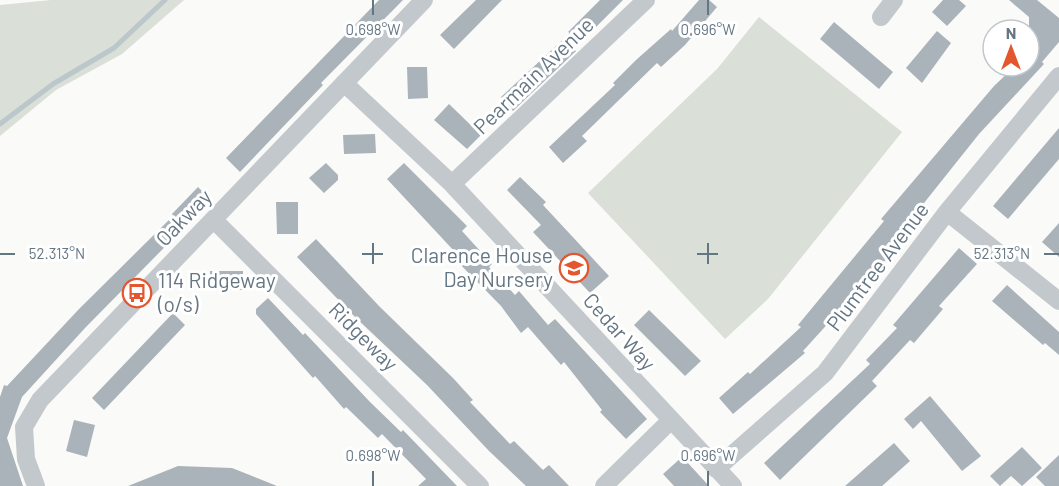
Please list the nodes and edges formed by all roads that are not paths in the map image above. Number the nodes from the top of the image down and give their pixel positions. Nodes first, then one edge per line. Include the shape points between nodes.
1 (424, 0) edge
2 (646, 0) edge
3 (894, 0) edge
4 (881, 17) dead end
5 (1059, 76) edge
6 (344, 83) junction
7 (452, 184) junction
8 (947, 212) junction
9 (214, 220) junction
10 (1059, 302) edge
11 (670, 421) junction
12 (716, 470) junction
13 (36, 486) edge
14 (480, 486) edge
15 (604, 486) edge
16 (732, 486) edge

1 - 6 street, Oakway
2 - 7 street, Pearmain Avenue
3 - 4 street
5 - 8 street, Plumtree Avenue
6 - 7 street, Cedar Way
6 - 9 street, Oakway
7 - 11 street, Cedar Way
8 - 10 street
8 - 12 street, Plumtree Avenue via 825,373
9 - 13 street, Oakway via 40,400 24,427 26,459
9 - 14 street, Ridgeway
11 - 12 street, Cedar Way
11 - 15 street
12 - 16 street, Cedar Way

